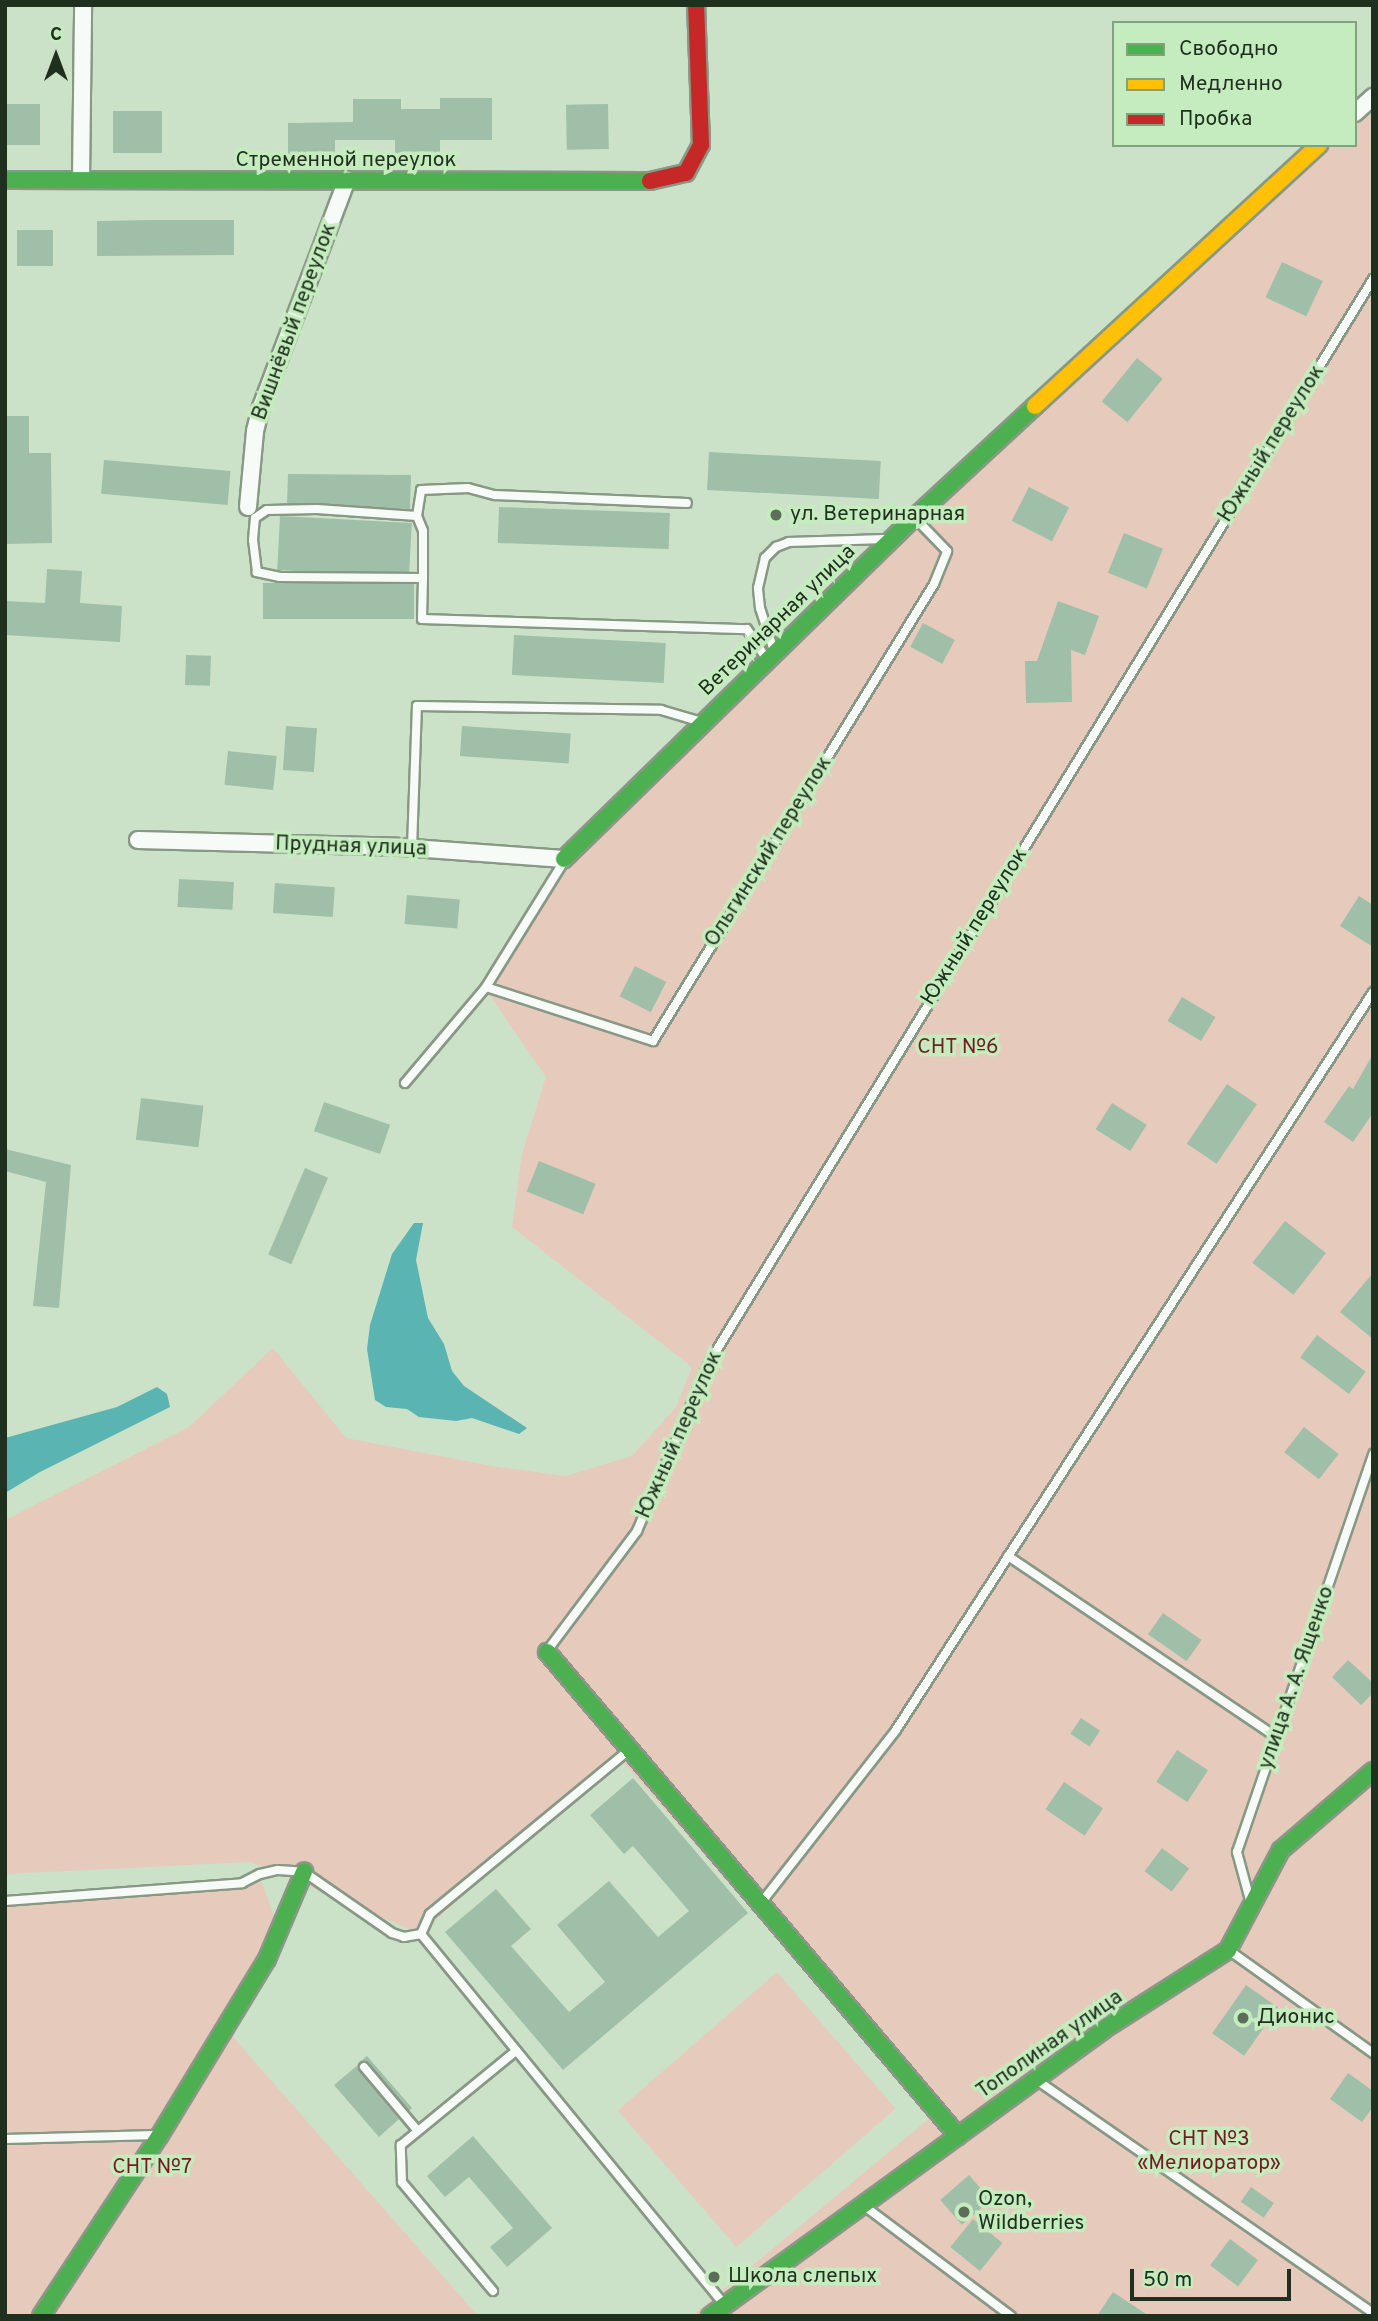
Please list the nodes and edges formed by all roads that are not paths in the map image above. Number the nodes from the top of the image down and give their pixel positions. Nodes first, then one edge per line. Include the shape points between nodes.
1 (83, 5) edge
2 (696, 5) edge
3 (1373, 97) edge
4 (1357, 111) edge
5 (1317, 147) edge
6 (81, 179) junction
7 (5, 180) edge
8 (347, 180) junction
9 (1373, 279) edge
10 (687, 503) dead end
11 (248, 507) dead end
12 (417, 516) junction
13 (915, 517) junction
14 (893, 539) junction
15 (423, 578) junction
16 (772, 657) junction
17 (704, 723) junction
18 (138, 840) dead end
19 (412, 848) junction
20 (564, 859) junction
21 (486, 986) junction
22 (1373, 992) edge
23 (405, 1083) dead end
24 (1373, 1454) edge
25 (1008, 1556) junction
26 (547, 1651) joint
27 (1276, 1737) junction
28 (629, 1750) junction
29 (1369, 1780) edge
30 (304, 1872) junction
31 (5, 1901) edge
32 (1251, 1903) junction
33 (759, 1905) junction
34 (421, 1934) junction
35 (1228, 1950) junction
36 (516, 2051) junction
37 (1373, 2053) edge
38 (365, 2067) dead end
39 (1035, 2080) junction
40 (417, 2130) junction
41 (160, 2135) junction
42 (958, 2136) junction
43 (5, 2139) edge
44 (865, 2206) junction
45 (493, 2291) dead end
46 (725, 2305) junction
47 (1373, 2313) edge
48 (41, 2316) edge
49 (710, 2316) edge
50 (1011, 2316) edge

1 - 6 street
2 - 8 street, Стременной переулок via 701,145 686,173 643,183
3 - 4 street
5 - 13 street, Ветеринарная улица
6 - 7 street, Стременной переулок
6 - 8 street, Стременной переулок via 123,183
8 - 11 street, Вишнёвый переулок via 261,407
9 - 26 lane, Южный переулок via 710,1361 638,1531
10 - 12 lane via 495,495 468,488 421,490
12 - 15 lane via 424,531
12 - 15 lane via 267,510 255,519 253,540 257,572 279,577
13 - 14 street, Ветеринарная улица
13 - 21 lane, Ольгинский переулок via 947,551 934,584 653,1041
14 - 16 street, Ветеринарная улица
14 - 16 lane via 789,542 776,547 765,558 758,588
15 - 16 lane via 422,619 747,629
16 - 17 street, Ветеринарная улица
17 - 19 lane via 661,710 417,706
17 - 20 street, Ветеринарная улица
18 - 19 street, Прудная улица
19 - 20 street, Прудная улица
20 - 21 lane, Ветеринарная улица
21 - 23 lane, Ветеринарная улица
22 - 25 lane
24 - 27 lane, улица А. А. Ященко
25 - 27 lane
25 - 33 lane via 896,1730
26 - 28 street
27 - 32 lane, улица А. А. Ященко via 1237,1852
28 - 33 street
28 - 34 lane via 429,1914
29 - 32 street via 1281,1850
30 - 31 lane via 278,1870 242,1882
30 - 34 lane via 392,1933 404,1937
30 - 41 street via 267,1959
32 - 35 street
33 - 42 street
34 - 36 lane
35 - 37 lane
35 - 39 street, Тополиная улица via 1102,2030
36 - 40 lane
36 - 46 lane
38 - 40 lane
39 - 42 street, Тополиная улица
39 - 47 lane
40 - 45 lane via 401,2145 402,2182
41 - 43 lane
41 - 48 street
42 - 44 street, Тополиная улица
44 - 46 street, Тополиная улица
44 - 50 lane
46 - 49 street, Тополиная улица

